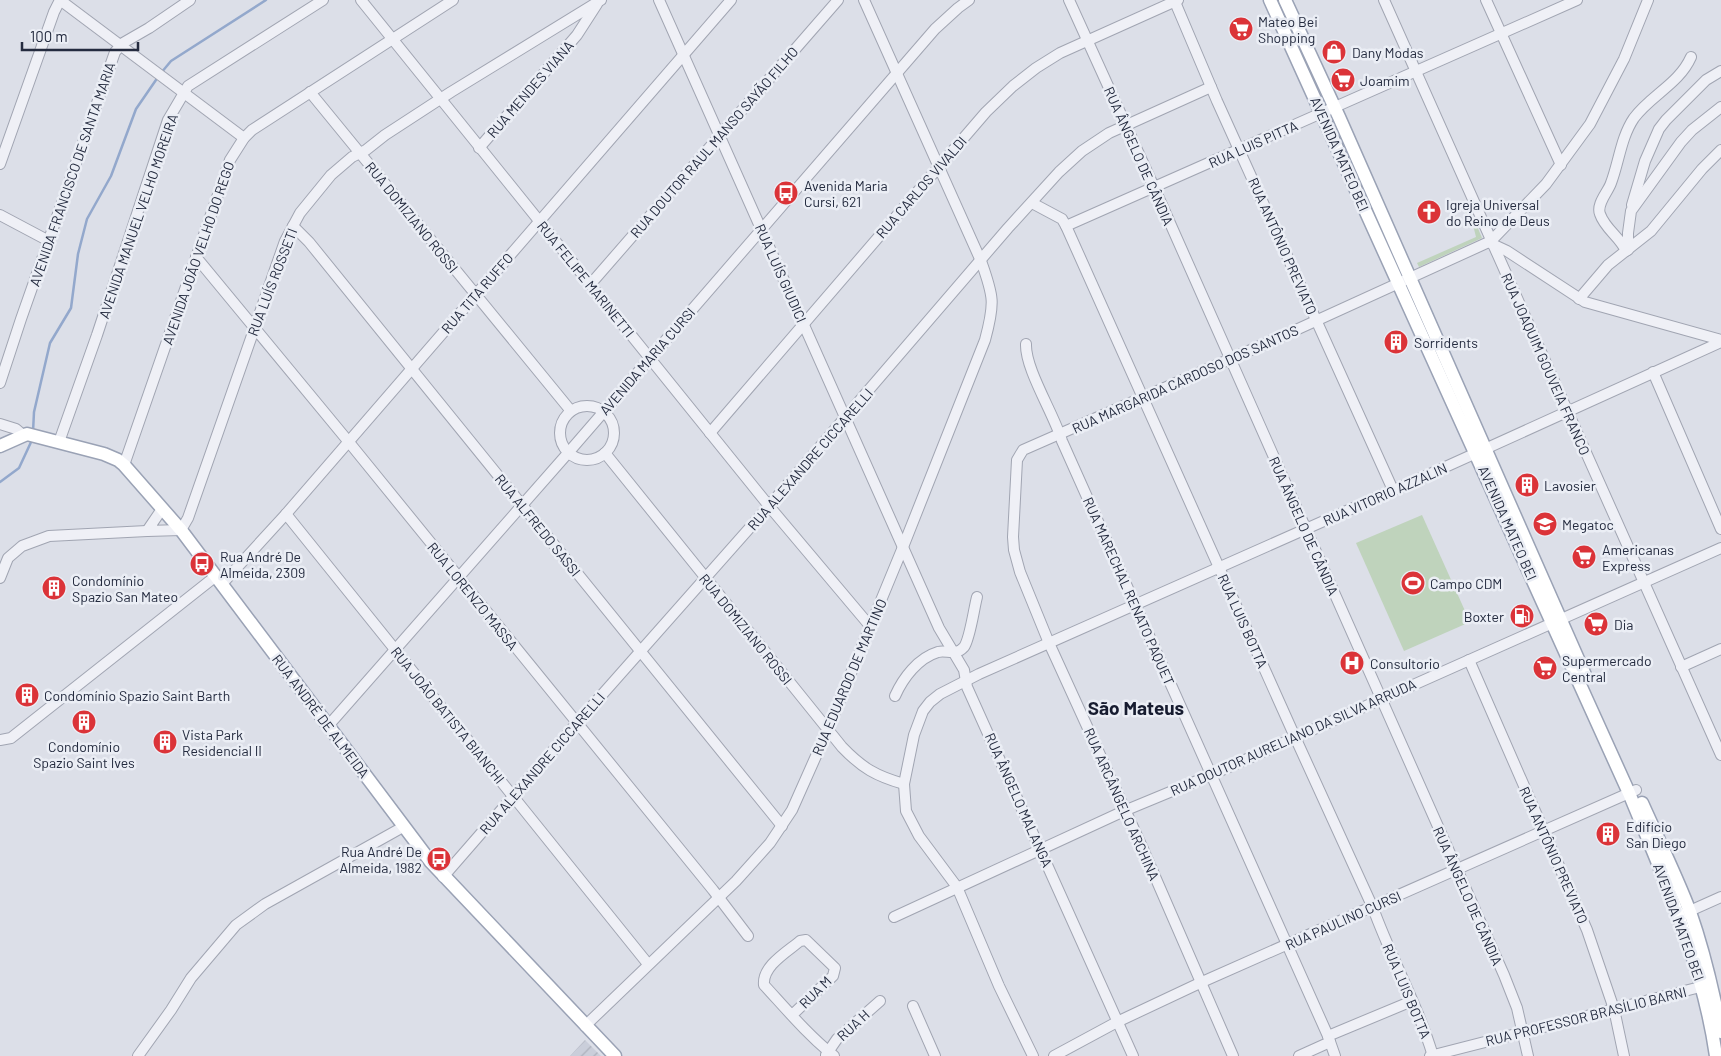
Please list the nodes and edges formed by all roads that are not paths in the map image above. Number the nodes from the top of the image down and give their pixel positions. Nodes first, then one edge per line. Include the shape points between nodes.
1 (60, 0) edge
2 (190, 0) edge
3 (323, 0) edge
4 (361, 0) edge
5 (453, 0) edge
6 (660, 0) edge
7 (730, 0) edge
8 (838, 0) edge
9 (864, 0) edge
10 (969, 0) edge
11 (1069, 0) edge
12 (1270, 0) edge
13 (1285, 0) edge
14 (1384, 0) edge
15 (1486, 0) edge
16 (1577, 0) edge
17 (1648, 0) edge
18 (600, 1) edge
19 (1177, 1) edge
20 (568, 20) junction
21 (580, 30) junction
22 (1501, 34) junction
23 (392, 39) junction
24 (1087, 41) junction
25 (121, 45) junction
26 (684, 54) junction
27 (1691, 57) dead end
28 (1721, 71) edge
29 (1416, 72) junction
30 (897, 74) junction
31 (1212, 87) junction
32 (183, 92) junction
33 (310, 92) junction
34 (440, 99) junction
35 (1721, 107) edge
36 (1335, 108) junction
37 (1322, 114) junction
38 (1125, 126) junction
39 (720, 135) junction
40 (244, 138) junction
41 (479, 148) junction
42 (1240, 150) junction
43 (1721, 150) edge
44 (360, 153) junction
45 (0, 164) edge
46 (1561, 165) junction
47 (939, 167) junction
48 (1154, 187) junction
49 (1032, 203) junction
50 (1631, 211) junction
51 (0, 215) edge
52 (539, 222) junction
53 (293, 226) junction
54 (1066, 226) junction
55 (762, 229) junction
56 (49, 242) junction
57 (1491, 242) junction
58 (1627, 250) junction
59 (196, 257) junction
60 (981, 261) junction
61 (1404, 280) junction
62 (589, 283) junction
63 (475, 295) junction
64 (1579, 299) junction
65 (1316, 321) junction
66 (804, 323) junction
67 (255, 327) junction
68 (1721, 341) edge
69 (1026, 344) dead end
70 (650, 358) junction
71 (1230, 358) junction
72 (411, 368) junction
73 (1653, 372) junction
74 (0, 383) edge
75 (1143, 398) junction
76 (571, 411) junction
77 (604, 412) junction
78 (1568, 412) junction
79 (846, 417) junction
80 (0, 424) edge
81 (710, 433) junction
82 (1060, 434) junction
83 (25, 435) junction
84 (348, 441) junction
85 (58, 442) junction
86 (0, 446) edge
87 (1481, 451) junction
88 (568, 453) junction
89 (605, 453) junction
90 (1019, 457) joint
91 (124, 465) junction
92 (1393, 490) junction
93 (522, 506) junction
94 (769, 506) junction
95 (162, 508) junction
96 (286, 514) junction
97 (1721, 529) edge
98 (181, 530) junction
99 (1305, 530) junction
100 (147, 531) junction
101 (903, 546) junction
102 (1721, 548) edge
103 (1219, 567) junction
104 (0, 578) edge
105 (458, 578) junction
106 (706, 579) junction
107 (219, 580) junction
108 (1643, 582) junction
109 (977, 598) dead end
110 (1135, 605) junction
111 (1557, 621) junction
112 (870, 626) junction
113 (1049, 643) junction
114 (395, 650) junction
115 (1721, 650) edge
116 (640, 651) junction
117 (953, 653) junction
118 (1469, 660) junction
119 (1681, 667) junction
120 (966, 680) junction
121 (895, 696) dead end
122 (1381, 698) junction
123 (576, 723) junction
124 (328, 726) junction
125 (828, 729) junction
126 (1295, 737) junction
127 (0, 740) edge
128 (1721, 756) edge
129 (1211, 775) junction
130 (904, 784) junction
131 (1633, 791) junction
132 (513, 796) junction
133 (1124, 811) junction
134 (782, 826) junction
135 (404, 827) junction
136 (1543, 831) junction
137 (1041, 849) junction
138 (1456, 869) junction
139 (443, 877) junction
140 (957, 887) junction
141 (1721, 897) edge
142 (719, 899) junction
143 (1373, 908) junction
144 (1684, 913) junction
145 (894, 917) dead end
146 (748, 936) dead end
147 (1286, 945) junction
148 (648, 964) junction
149 (1202, 982) junction
150 (1707, 985) junction
151 (880, 1001) dead end
152 (1412, 1001) junction
153 (913, 1006) dead end
154 (1614, 1009) junction
155 (792, 1016) junction
156 (1116, 1022) junction
157 (585, 1026) junction
158 (1523, 1032) junction
159 (1721, 1034) edge
160 (1329, 1039) junction
161 (829, 1054) edge
162 (138, 1056) edge
163 (615, 1056) edge
164 (935, 1056) edge
165 (1033, 1056) edge
166 (1054, 1056) edge
167 (1133, 1056) edge
168 (1233, 1056) edge
169 (1299, 1056) edge
170 (1335, 1056) edge
171 (1432, 1056) edge
172 (1528, 1056) edge
173 (1624, 1056) edge
174 (1716, 1056) edge

1 - 25 street
1 - 45 street
2 - 25 street, AVENIDA FRANCISCO DE SANTA MARIA
3 - 32 street, AVENIDA MANUEL VELHO MOREIRA
4 - 23 street, RUA FELIPE MARINETTI
5 - 23 street, AVENIDA JOÃO VELHO DO REGO
6 - 26 street, RUA LUÍS GIUDICI
7 - 26 street, RUA TITA RUFFO
8 - 39 street, RUA DOUTOR RAUL MANSO SAYÃO FILHO
9 - 30 street, RUA EDUARDO DE MARTINO
10 - 30 street, AVENIDA MARIA CURSI via 936,29
11 - 24 street, RUA ÂNGELO DE CÂNDIA
12 - 37 main road, AVENIDA MATEO BEI
13 - 36 main road, AVENIDA MATEO BEI
14 - 29 street, RUA JOAQUIM GOUVEIA FRANCO
15 - 22 street
16 - 22 street, RUA LUIS PITTA
17 - 46 street via 1611,86 1590,124
18 - 20 street, RUA LUÍS ROSSETI
18 - 21 street, RUA MENDES VIANA
19 - 24 street, RUA CARLOS VIVALDI
19 - 31 street, RUA ANTÔNIO PREVIATO
20 - 21 street, RUA MENDES VIANA via 577,23
20 - 34 street, RUA LUÍS ROSSETI
21 - 41 street, RUA MENDES VIANA
22 - 29 street, RUA LUIS PITTA
22 - 46 street
23 - 33 street, AVENIDA JOÃO VELHO DO REGO
23 - 34 street, RUA FELIPE MARINETTI
24 - 38 street, RUA ÂNGELO DE CÂNDIA
24 - 47 street, RUA CARLOS VIVALDI via 1060,53 1013,86
25 - 32 street
25 - 56 street, AVENIDA FRANCISCO DE SANTA MARIA via 115,52 104,82
26 - 39 street, RUA LUÍS GIUDICI
26 - 52 street, RUA TITA RUFFO
27 - 58 street via 1682,74 1632,122 1613,178 1599,207 1603,220
28 - 50 street via 1706,80 1660,129 1642,168
29 - 36 street, RUA LUIS PITTA
29 - 57 street, RUA JOAQUIM GOUVEIA FRANCO
30 - 47 street, RUA EDUARDO DE MARTINO
30 - 55 street, AVENIDA MARIA CURSI
31 - 38 street, RUA ALEXANDRE CICCARELLI
31 - 42 street, RUA ANTÔNIO PREVIATO
32 - 40 street
32 - 85 street, AVENIDA MANUEL VELHO MOREIRA via 168,120
33 - 40 street, AVENIDA JOÃO VELHO DO REGO
33 - 44 street, RUA DOMIZIANO ROSSI
34 - 41 street, RUA FELIPE MARINETTI
34 - 44 street, RUA LUÍS ROSSETI
35 - 50 street via 1681,142
36 - 37 street, RUA LUIS PITTA
36 - 61 main road, AVENIDA MATEO BEI
37 - 42 street, RUA LUIS PITTA
37 - 61 main road, AVENIDA MATEO BEI
38 - 48 street, RUA ÂNGELO DE CÂNDIA
38 - 49 street, RUA ALEXANDRE CICCARELLI via 1082,151
39 - 55 street, RUA LUÍS GIUDICI
39 - 62 street, RUA DOUTOR RAUL MANSO SAYÃO FILHO
40 - 59 street, AVENIDA JOÃO VELHO DO REGO via 230,160
41 - 52 street, RUA FELIPE MARINETTI
42 - 48 street, RUA LUIS PITTA
42 - 65 street, RUA ANTÔNIO PREVIATO
43 - 58 street via 1657,226
44 - 53 street, RUA LUÍS ROSSETI via 331,175
44 - 63 street, RUA DOMIZIANO ROSSI
46 - 57 street
47 - 60 street, RUA EDUARDO DE MARTINO
47 - 66 street, RUA CARLOS VIVALDI
48 - 54 street, RUA LUIS PITTA
48 - 71 street, RUA ÂNGELO DE CÂNDIA
49 - 54 street, RUA LUIS BOTTA via 1062,219
49 - 60 street, RUA ALEXANDRE CICCARELLI
50 - 58 street
51 - 56 street
52 - 62 street, RUA FELIPE MARINETTI
52 - 63 street, RUA TITA RUFFO
53 - 67 street, RUA LUÍS ROSSETI
53 - 72 street, RUA ALFREDO SASSI
54 - 75 street, RUA LUIS BOTTA
55 - 66 street, RUA LUÍS GIUDICI
55 - 70 street, AVENIDA MARIA CURSI
56 - 74 street, AVENIDA FRANCISCO DE SANTA MARIA
57 - 61 street, RUA MARGARIDA CARDOSO DOS SANTOS
57 - 64 street
57 - 78 street, RUA JOAQUIM GOUVEIA FRANCO
58 - 64 street via 1592,281
59 - 67 street, RUA LORENZO MASSA
59 - 91 street, AVENIDA JOÃO VELHO DO REGO
60 - 79 street, RUA ALEXANDRE CICCARELLI
60 - 101 street, RUA EDUARDO DE MARTINO via 993,298 988,330
61 - 65 street, RUA MARGARIDA CARDOSO DOS SANTOS
61 - 87 main road, AVENIDA MATEO BEI
62 - 70 street, RUA FELIPE MARINETTI
63 - 72 street, RUA TITA RUFFO
63 - 76 street, RUA DOMIZIANO ROSSI
64 - 68 street via 1600,308 1698,332
65 - 71 street, RUA MARGARIDA CARDOSO DOS SANTOS
65 - 92 street, RUA ANTÔNIO PREVIATO
66 - 79 street, RUA LUÍS GIUDICI
66 - 81 street, RUA CARLOS VIVALDI
67 - 84 street, RUA LORENZO MASSA
67 - 98 street, RUA LUÍS ROSSETI
68 - 73 street, RUA VITORIO AZZALIN
69 - 82 street, RUA MARECHAL RENATO PAQUET via 1027,358
70 - 77 street, AVENIDA MARIA CURSI
70 - 81 street, RUA FELIPE MARINETTI
71 - 75 street, RUA MARGARIDA CARDOSO DOS SANTOS
71 - 99 street, RUA ÂNGELO DE CÂNDIA
72 - 84 street, RUA TITA RUFFO
72 - 93 street, RUA ALFREDO SASSI
73 - 78 street, RUA VITORIO AZZALIN
73 - 97 street
75 - 82 street, RUA MARGARIDA CARDOSO DOS SANTOS
75 - 103 street, RUA LUIS BOTTA
76 - 77 street via 588,405
76 - 88 street via 561,423 560,431 560,439
77 - 88 street, AVENIDA MARIA CURSI
77 - 89 street via 614,428 611,446
78 - 87 street, RUA VITORIO AZZALIN
78 - 108 street, RUA JOAQUIM GOUVEIA FRANCO
79 - 94 street, RUA ALEXANDRE CICCARELLI
79 - 101 street, RUA LUÍS GIUDICI
80 - 83 street
81 - 94 street, RUA FELIPE MARINETTI
82 - 90 street, RUA MARGARIDA CARDOSO DOS SANTOS via 1023,450
82 - 110 street, RUA MARECHAL RENATO PAQUET
83 - 85 main road, RUA ANDRÉ DE ALMEIDA
83 - 86 main road
84 - 96 street, RUA TITA RUFFO
84 - 105 street, RUA LORENZO MASSA
85 - 91 main road, RUA ANDRÉ DE ALMEIDA via 112,457
87 - 92 street, RUA VITORIO AZZALIN
87 - 111 main road, AVENIDA MATEO BEI
88 - 89 street via 582,460
88 - 93 street, AVENIDA MARIA CURSI
89 - 106 street, RUA DOMIZIANO ROSSI
90 - 113 street, RUA ARCÂNGELO ARCHINA via 1014,503 1014,550
91 - 95 main road, RUA ANDRÉ DE ALMEIDA
92 - 99 street, RUA VITORIO AZZALIN
93 - 105 street, AVENIDA MARIA CURSI
93 - 116 street, RUA ALFREDO SASSI
94 - 106 street, RUA ALEXANDRE CICCARELLI
94 - 112 street, RUA FELIPE MARINETTI
95 - 98 main road, RUA ANDRÉ DE ALMEIDA
95 - 100 street
96 - 107 street, RUA TITA RUFFO
96 - 114 street, RUA JOÃO BATISTA BIANCHI
98 - 100 street
98 - 107 main road, RUA ANDRÉ DE ALMEIDA
99 - 103 street, RUA VITORIO AZZALIN
99 - 122 street, RUA ÂNGELO DE CÂNDIA
100 - 104 street via 50,536 22,546 8,558
101 - 112 street, RUA EDUARDO DE MARTINO
101 - 117 street, RUA ÂNGELO MALANGA via 938,628
102 - 108 street, RUA DOUTOR AURELIANO DA SILVA ARRUDA
103 - 110 street, RUA VITORIO AZZALIN
103 - 126 street, RUA LUIS BOTTA
105 - 114 street, AVENIDA MARIA CURSI
105 - 123 street, RUA LORENZO MASSA
106 - 116 street, RUA ALEXANDRE CICCARELLI
106 - 125 street, RUA DOMIZIANO ROSSI
107 - 124 main road, RUA ANDRÉ DE ALMEIDA
107 - 127 street, RUA TITA RUFFO via 12,738
108 - 111 street, RUA DOUTOR AURELIANO DA SILVA ARRUDA
108 - 119 street, RUA JOAQUIM GOUVEIA FRANCO
109 - 117 street via 966,643
110 - 113 street, RUA VITORIO AZZALIN
110 - 129 street, RUA MARECHAL RENATO PAQUET
111 - 118 street, RUA DOUTOR AURELIANO DA SILVA ARRUDA
111 - 131 main road, AVENIDA MATEO BEI
112 - 125 street, RUA EDUARDO DE MARTINO
113 - 120 street, RUA VITORIO AZZALIN
113 - 133 street, RUA ARCÂNGELO ARCHINA
114 - 124 street, AVENIDA MARIA CURSI
114 - 132 street, RUA JOÃO BATISTA BIANCHI
115 - 119 street
116 - 123 street, RUA ALEXANDRE CICCARELLI
116 - 134 street, RUA ALFREDO SASSI
117 - 120 street, RUA ÂNGELO MALANGA via 964,670
117 - 121 street via 938,652 918,664
118 - 122 street, RUA DOUTOR AURELIANO DA SILVA ARRUDA
118 - 136 street, RUA ANTÔNIO PREVIATO
119 - 128 street, RUA JOAQUIM GOUVEIA FRANCO
120 - 130 street, RUA VITORIO AZZALIN via 940,694 924,711 914,734
120 - 137 street, RUA ÂNGELO MALANGA
122 - 126 street, RUA DOUTOR AURELIANO DA SILVA ARRUDA
122 - 138 street, RUA ÂNGELO DE CÂNDIA
123 - 132 street, RUA ALEXANDRE CICCARELLI
123 - 142 street, RUA LORENZO MASSA
124 - 135 main road, RUA ANDRÉ DE ALMEIDA
125 - 130 street, RUA DOMIZIANO ROSSI via 865,769
125 - 134 street, RUA EDUARDO DE MARTINO
126 - 129 street, RUA DOUTOR AURELIANO DA SILVA ARRUDA
126 - 143 street, RUA LUIS BOTTA
129 - 133 street, RUA DOUTOR AURELIANO DA SILVA ARRUDA
129 - 147 street, RUA MARECHAL RENATO PAQUET
130 - 140 street, RUA VITORIO AZZALIN via 910,820
131 - 136 street, RUA PAULINO CURSI
131 - 144 main road, AVENIDA MATEO BEI
132 - 139 street, RUA ALEXANDRE CICCARELLI
132 - 148 street, RUA JOÃO BATISTA BIANCHI
133 - 137 street, RUA DOUTOR AURELIANO DA SILVA ARRUDA
133 - 149 street, RUA ARCÂNGELO ARCHINA
134 - 142 street, RUA EDUARDO DE MARTINO
135 - 139 main road, RUA ANDRÉ DE ALMEIDA
135 - 162 street via 264,904 236,925 191,978
136 - 138 street, RUA PAULINO CURSI
136 - 154 street, RUA ANTÔNIO PREVIATO via 1587,930
137 - 140 street, RUA DOUTOR AURELIANO DA SILVA ARRUDA
137 - 156 street, RUA ÂNGELO MALANGA
138 - 143 street, RUA PAULINO CURSI
138 - 158 street, RUA ÂNGELO DE CÂNDIA via 1504,975
139 - 157 main road, RUA ANDRÉ DE ALMEIDA
140 - 145 street, RUA DOUTOR AURELIANO DA SILVA ARRUDA
140 - 165 street, RUA VITORIO AZZALIN
141 - 144 street
142 - 146 street, RUA LORENZO MASSA
142 - 148 street, RUA EDUARDO DE MARTINO
143 - 147 street, RUA PAULINO CURSI
143 - 152 street, RUA LUIS BOTTA
144 - 150 main road, AVENIDA MATEO BEI
147 - 149 street, RUA PAULINO CURSI
147 - 160 street, RUA MARECHAL RENATO PAQUET
148 - 157 street, RUA EDUARDO DE MARTINO
149 - 156 street, RUA PAULINO CURSI
149 - 168 street, RUA ARCÂNGELO ARCHINA
150 - 154 street, RUA PROFESSOR BRASÍLIO BARNI
150 - 159 main road, AVENIDA MATEO BEI
150 - 174 main road, AVENIDA MATEO BEI
151 - 161 street, RUA H via 837,1040
152 - 160 street
152 - 171 street, RUA LUIS BOTTA
153 - 164 street
154 - 158 street, RUA PROFESSOR BRASÍLIO BARNI
154 - 173 street, RUA ANTÔNIO PREVIATO
155 - 155 street, RUA M via 764,985 764,979 768,970 803,940 835,968 833,976
155 - 161 street
156 - 166 street, RUA PAULINO CURSI
156 - 167 street, RUA ÂNGELO MALANGA
157 - 163 main road, RUA ANDRÉ DE ALMEIDA
158 - 171 street, RUA PROFESSOR BRASÍLIO BARNI
158 - 172 street, RUA ÂNGELO DE CÂNDIA
160 - 169 street
160 - 170 street, RUA MARECHAL RENATO PAQUET

